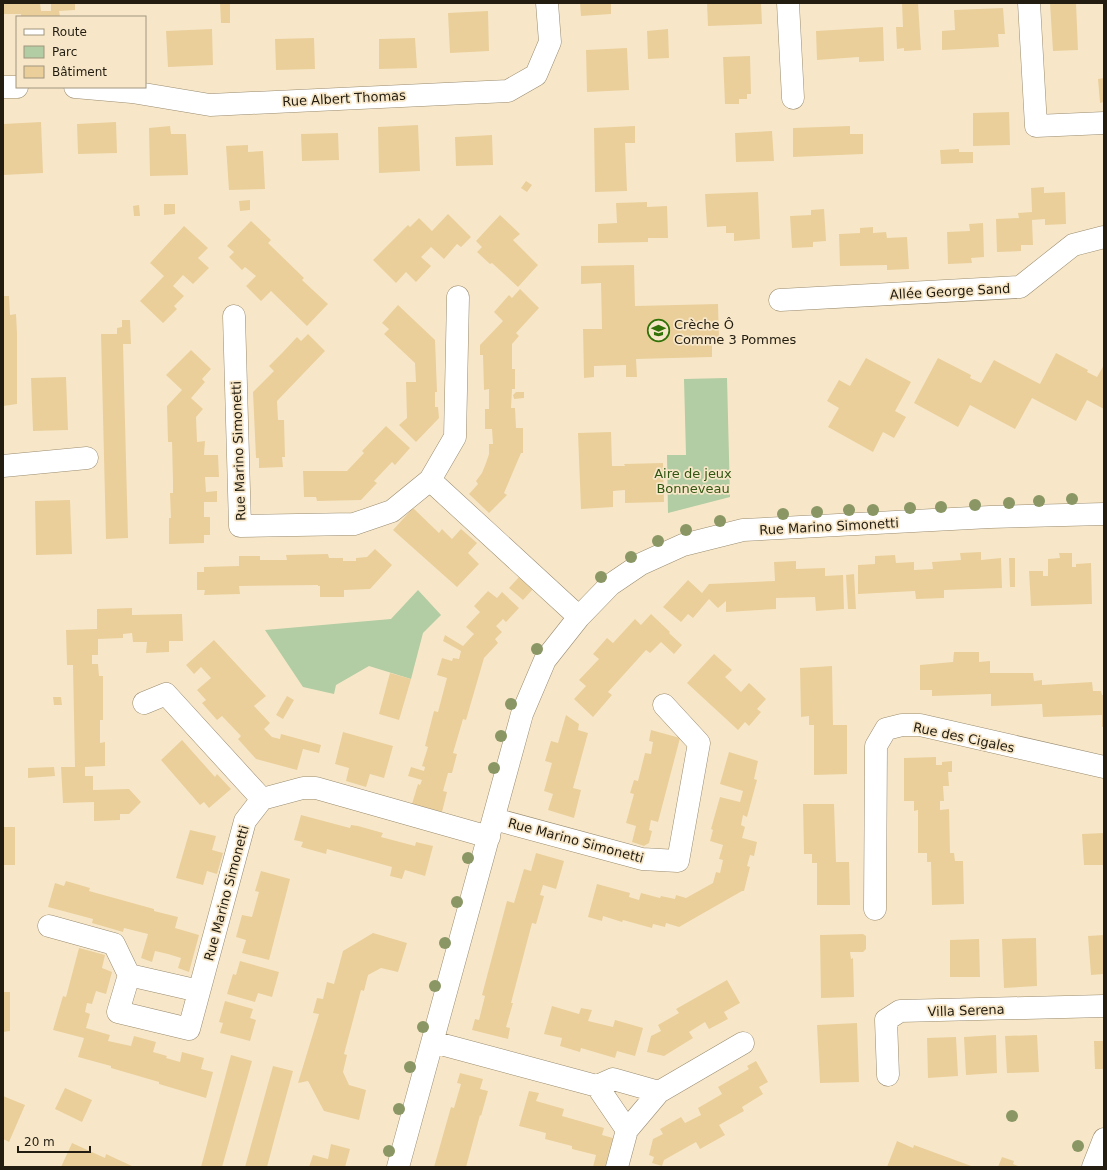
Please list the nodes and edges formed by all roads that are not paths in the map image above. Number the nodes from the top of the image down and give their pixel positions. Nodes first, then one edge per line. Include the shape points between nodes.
1 (547, 3) edge
2 (788, 3) edge
3 (1029, 3) edge
4 (3, 87) edge
5 (16, 87) edge
6 (86, 88) edge
7 (793, 98) dead end
8 (1104, 122) edge
9 (1104, 237) edge
10 (458, 297) dead end
11 (780, 300) dead end
12 (234, 316) dead end
13 (87, 458) dead end
14 (3, 466) edge
15 (430, 480) junction
16 (1104, 514) edge
17 (579, 616) junction
18 (144, 703) dead end
19 (664, 705) dead end
20 (1104, 767) edge
21 (262, 799) junction
22 (491, 828) junction
23 (875, 909) dead end
24 (49, 926) dead end
25 (129, 975) junction
26 (199, 991) junction
27 (1104, 1006) edge
28 (433, 1042) junction
29 (743, 1043) dead end
30 (888, 1075) dead end
31 (597, 1086) junction
32 (659, 1092) junction
33 (627, 1130) junction
34 (1104, 1139) edge
35 (398, 1167) edge
36 (617, 1167) edge
37 (1093, 1167) edge

1 - 6 street, Rue Albert Thomas via 550,42 536,75 508,91 210,105 132,92
2 - 7 street
3 - 8 street via 1036,126
4 - 5 street
9 - 11 street, Allée George Sand via 1073,245 1020,287
10 - 15 street, Rue Marino Simonetti via 455,437
12 - 15 street, Rue Marino Simonetti via 240,526 354,524 392,511
13 - 14 street
15 - 17 street
16 - 17 street, Rue Marino Simonetti via 990,517 743,530 683,545 641,564 610,585
17 - 22 street, Rue Marino Simonetti via 545,660 522,714
18 - 21 street via 166,694
19 - 22 street, Rue Marino Simonetti via 699,743 678,861 642,859
20 - 23 street, Rue des Cigales via 920,725 902,725 886,729 876,746
21 - 22 street, Rue Marino Simonetti via 303,788 316,788
21 - 26 street, Rue Marino Simonetti via 245,821
22 - 28 street, Rue Marino Simonetti
24 - 25 street via 114,944
25 - 26 street
25 - 26 street, Rue Marino Simonetti via 118,1012 189,1029
27 - 30 street, Villa Serena via 900,1011 886,1020
28 - 31 street
28 - 35 street, Rue Marino Simonetti
29 - 32 street
31 - 32 street via 613,1079
31 - 33 street
32 - 33 street
33 - 36 street
34 - 37 street

